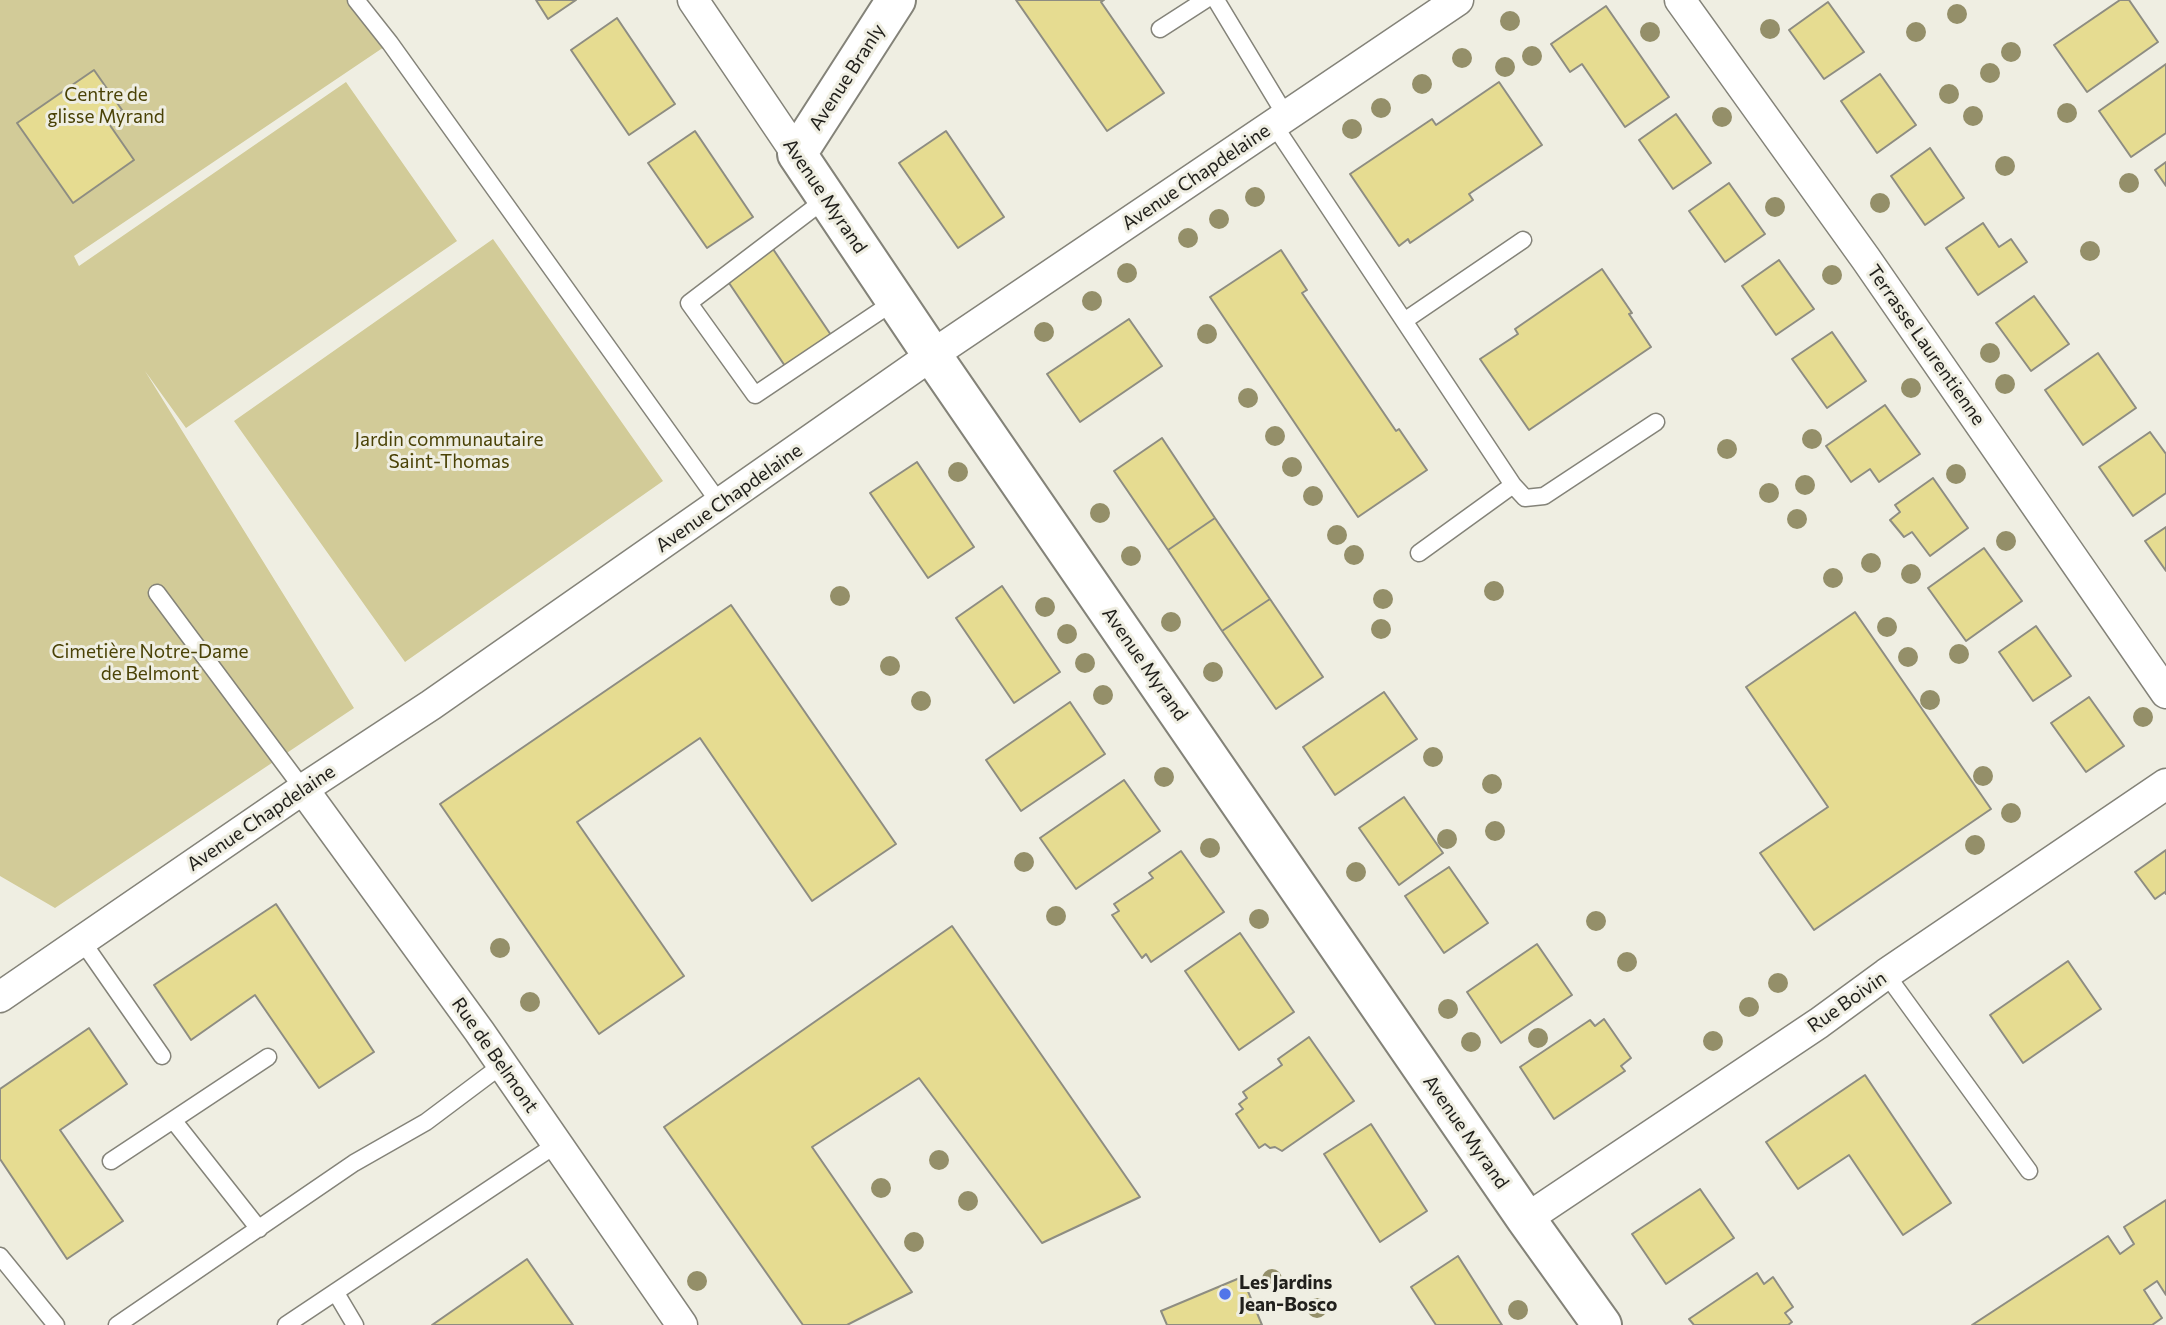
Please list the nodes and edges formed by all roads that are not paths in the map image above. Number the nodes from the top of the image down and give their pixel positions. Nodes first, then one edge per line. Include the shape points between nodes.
1 (356, 0) edge
2 (693, 0) edge
3 (896, 0) edge
4 (1205, 0) edge
5 (1216, 0) edge
6 (1458, 0) edge
7 (1680, 0) edge
8 (1160, 29) dead end
9 (1280, 120) junction
10 (797, 154) junction
11 (827, 198) junction
12 (1524, 240) dead end
13 (896, 301) junction
14 (1404, 321) junction
15 (932, 355) junction
16 (1656, 422) dead end
17 (1513, 485) junction
18 (720, 505) junction
19 (1419, 553) dead end
20 (157, 593) dead end
21 (2166, 693) edge
22 (2166, 784) edge
23 (303, 789) junction
24 (82, 940) junction
25 (1886, 974) junction
26 (0, 997) edge
27 (162, 1056) dead end
28 (268, 1057) dead end
29 (502, 1065) junction
30 (173, 1120) junction
31 (557, 1144) junction
32 (111, 1161) dead end
33 (2029, 1171) dead end
34 (1526, 1219) junction
35 (259, 1229) junction
36 (0, 1256) edge
37 (336, 1293) junction
38 (56, 1325) edge
39 (117, 1325) edge
40 (286, 1325) edge
41 (355, 1325) edge
42 (682, 1325) edge
43 (1602, 1325) edge

1 - 18 lane
2 - 10 street, Avenue Myrand
3 - 10 street, Avenue Branly
4 - 8 lane
5 - 9 lane
6 - 9 street, Avenue Chapdelaine
7 - 21 street, Terrasse Laurentienne via 1866,258
9 - 14 lane
9 - 15 street, Avenue Chapdelaine
10 - 11 street, Avenue Myrand
11 - 13 street, Avenue Myrand
11 - 13 lane via 689,303 755,396
12 - 14 lane
13 - 15 street, Avenue Myrand
14 - 17 lane
15 - 18 street, Avenue Chapdelaine
15 - 34 street, Avenue Myrand
16 - 17 lane via 1544,496 1525,498
17 - 19 lane
18 - 23 street, Avenue Chapdelaine
20 - 23 lane
22 - 25 street, Rue Boivin
23 - 24 street, Avenue Chapdelaine
23 - 29 street, Rue de Belmont
24 - 26 street, Avenue Chapdelaine
24 - 27 lane
25 - 33 lane
25 - 34 street, Rue Boivin
28 - 30 lane
29 - 31 street, Rue de Belmont
29 - 35 lane via 426,1122 354,1163
30 - 32 lane
30 - 35 lane
31 - 37 lane
31 - 42 street, Rue de Belmont
34 - 43 street, Avenue Myrand
35 - 39 lane
36 - 38 lane
37 - 40 lane
37 - 41 lane

